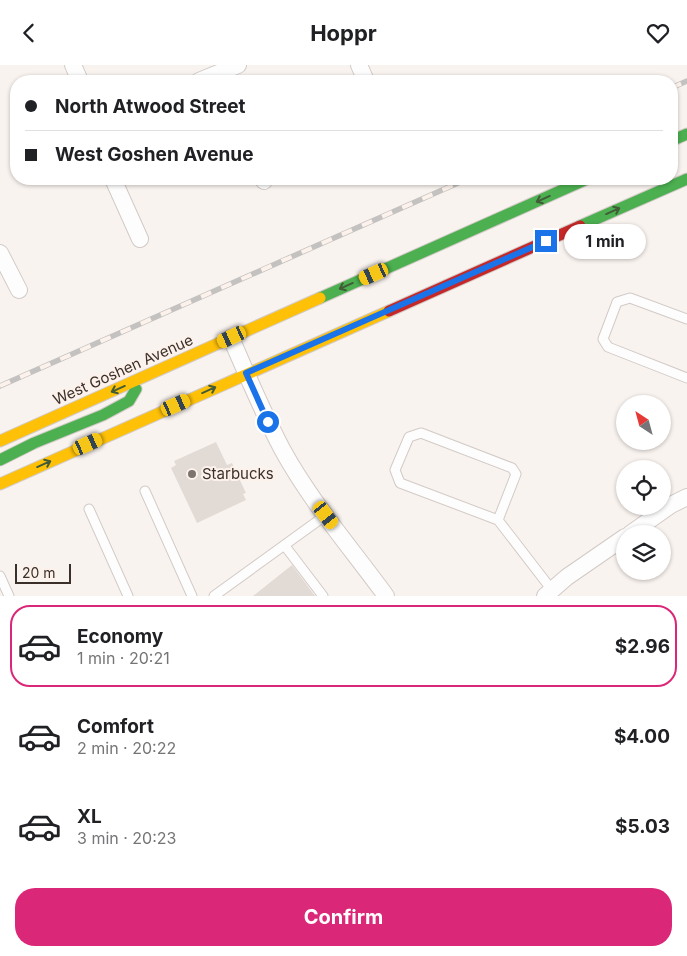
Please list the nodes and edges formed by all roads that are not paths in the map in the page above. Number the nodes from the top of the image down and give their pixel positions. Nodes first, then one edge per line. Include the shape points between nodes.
1 (238, 65) edge
2 (222, 75) edge
3 (116, 185) edge
4 (574, 185) edge
5 (673, 185) edge
6 (140, 239) dead end
7 (0, 253) edge
8 (19, 291) dead end
9 (687, 319) edge
10 (232, 337) junction
11 (246, 373) junction
12 (144, 377) junction
13 (687, 379) edge
14 (0, 441) edge
15 (0, 460) edge
16 (0, 484) edge
17 (145, 491) dead end
18 (687, 497) edge
19 (89, 509) dead end
20 (326, 515) junction
21 (498, 520) junction
22 (643, 525) edge
23 (616, 543) edge
24 (284, 546) junction
25 (0, 576) edge
26 (548, 593) edge
27 (9, 596) edge
28 (128, 596) edge
29 (192, 596) edge
30 (214, 596) edge
31 (323, 596) edge
32 (386, 596) edge

1 - 2 street
3 - 6 street
4 -> 10 main road, West Goshen Avenue
11 -> 5 main road
7 - 8 street
9 - 13 lane via 630,298 617,302 603,339 608,347
10 - 11 street
10 - 12 main road, West Goshen Avenue
16 -> 11 main road
11 - 20 street via 283,450
12 -> 14 main road, West Goshen Avenue
12 - 15 main road via 129,401
17 - 29 lane
18 - 22 street
19 - 28 lane
20 - 24 lane
20 - 32 street
21 - 21 lane via 516,475 512,468 421,433 409,437 396,470 400,483
21 - 26 lane
23 - 26 street
24 - 30 lane
24 - 31 lane
25 - 27 lane

